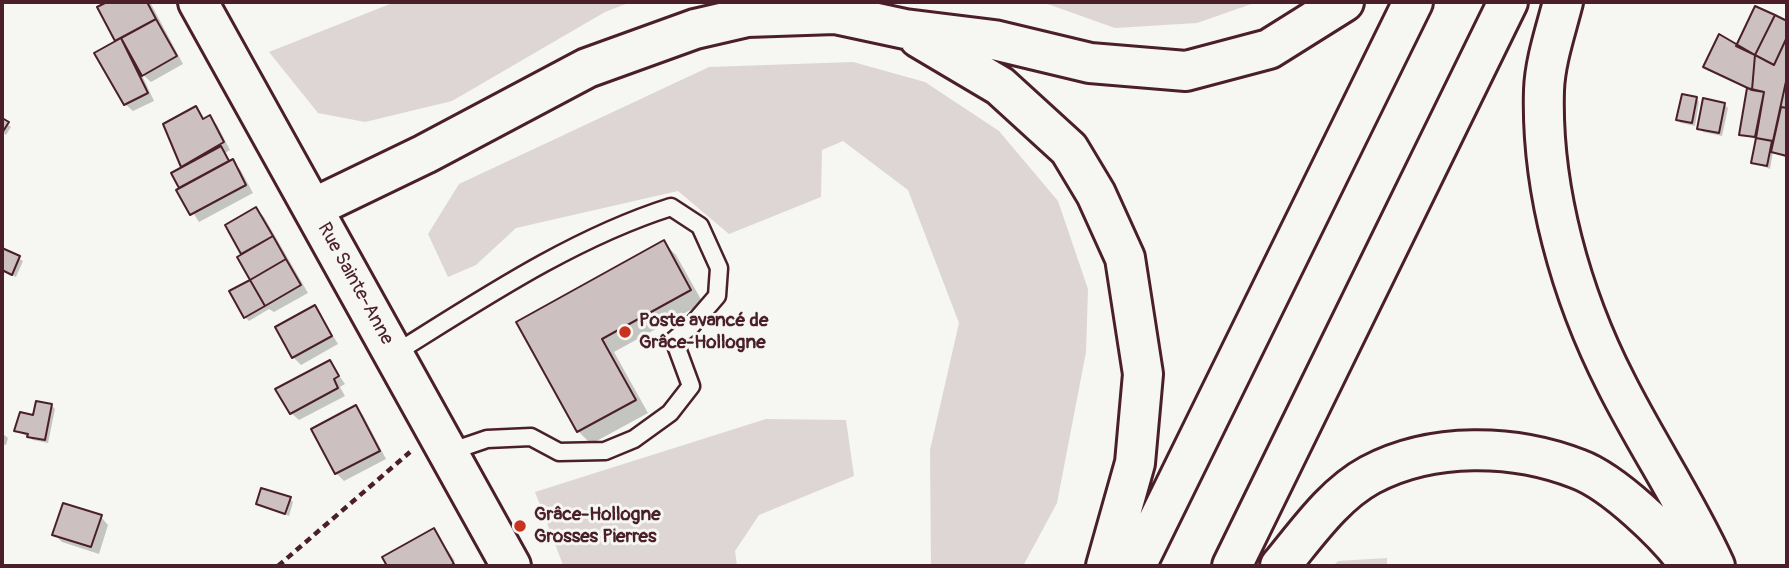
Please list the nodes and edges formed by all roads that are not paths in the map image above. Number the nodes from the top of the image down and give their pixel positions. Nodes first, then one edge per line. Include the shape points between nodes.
1 (198, 2) edge
2 (1344, 2) edge
3 (1413, 2) edge
4 (1508, 2) edge
5 (1563, 2) edge
6 (905, 30) junction
7 (313, 208) junction
8 (394, 354) junction
9 (443, 442) junction
10 (511, 566) edge
11 (1106, 566) edge
12 (1136, 566) edge
13 (1232, 566) edge
14 (1280, 566) edge
15 (1690, 566) edge
16 (1715, 566) edge

1 - 7 main road, Rue Sainte-Anne
2 - 6 main road via 1269,49 1186,71 1090,63 993,40
3 - 12 main road
4 - 13 main road
5 - 16 main road via 1544,88 1545,151 1555,208 1583,305 1616,383 1678,490
6 - 7 main road via 835,14 791,13 695,29 587,68
6 - 11 main road via 1000,86 1069,149 1125,258 1143,374 1135,463
7 - 8 main road, Rue Sainte-Anne
8 - 9 main road, Rue Sainte-Anne
8 - 9 lane via 621,223 671,207 700,226 719,268 717,296 674,340 691,386 670,413 634,439 605,452 559,452 531,437
9 - 10 main road, Rue Sainte-Anne
14 - 15 main road via 1326,511 1369,475 1422,457 1477,448 1580,469 1637,509

